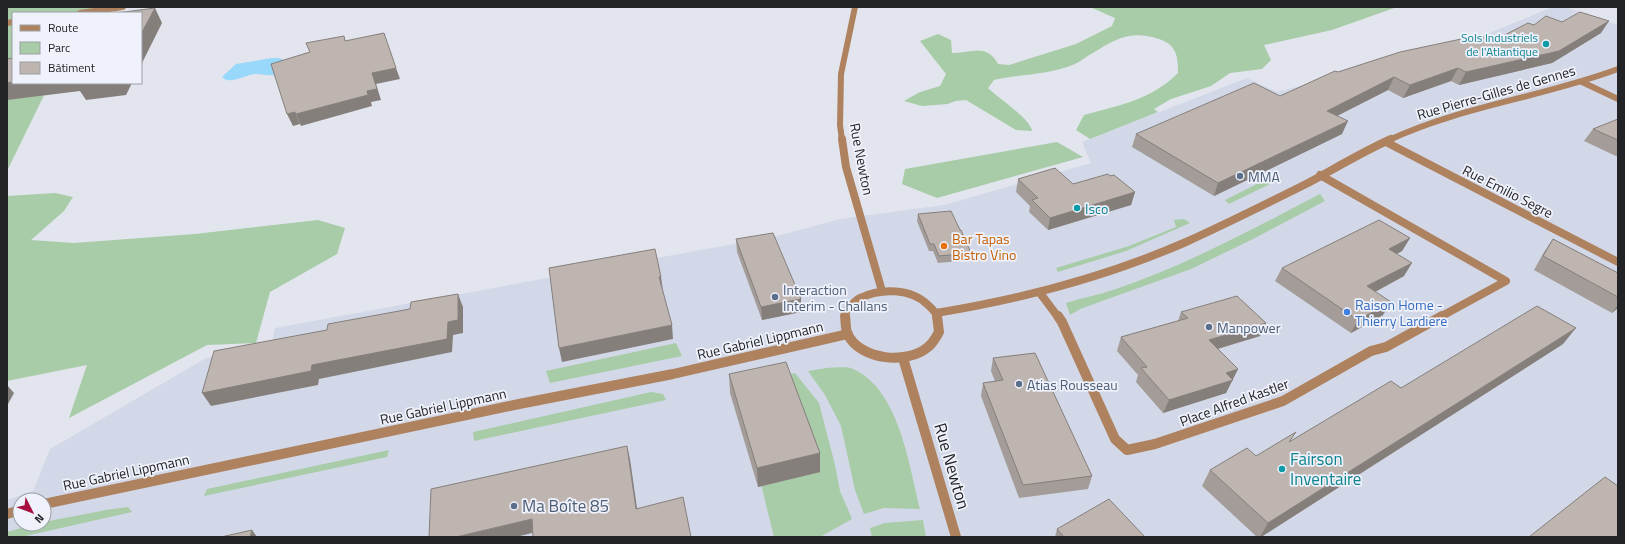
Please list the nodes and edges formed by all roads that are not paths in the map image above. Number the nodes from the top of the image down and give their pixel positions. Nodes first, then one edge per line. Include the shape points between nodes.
1 (123, 7) edge
2 (855, 7) edge
3 (87, 12) edge
4 (1618, 69) edge
5 (1582, 82) junction
6 (1618, 99) edge
7 (1386, 142) junction
8 (1320, 175) junction
9 (1618, 262) edge
10 (882, 291) junction
11 (1040, 293) junction
12 (936, 313) junction
13 (848, 334) junction
14 (903, 358) junction
15 (52, 502) edge
16 (956, 537) edge

1 - 3 street
2 - 10 street, Rue Newton via 841,74 840,125 846,167
4 - 5 street, Rue Pierre-Gilles de Gennes
5 - 6 street
5 - 7 street, Rue Pierre-Gilles de Gennes via 1445,118
7 - 8 street, Rue Pierre-Gilles de Gennes
7 - 9 street, Rue Emilio Segre
8 - 11 street, Rue Pierre-Gilles de Gennes via 1184,243 1125,267
8 - 11 street, Place Alfred Kastler via 1506,281 1386,346 1371,351 1283,401 1155,444 1127,450 1115,439 1062,322
10 - 12 street via 904,292 923,300
10 - 13 street via 859,298 845,313
11 - 12 street, Rue Pierre-Gilles de Gennes via 1004,302
12 - 14 street via 940,332 927,349
13 - 14 street via 858,347 878,356
13 - 15 street, Rue Gabriel Lippmann via 673,374
14 - 16 street, Rue Newton

